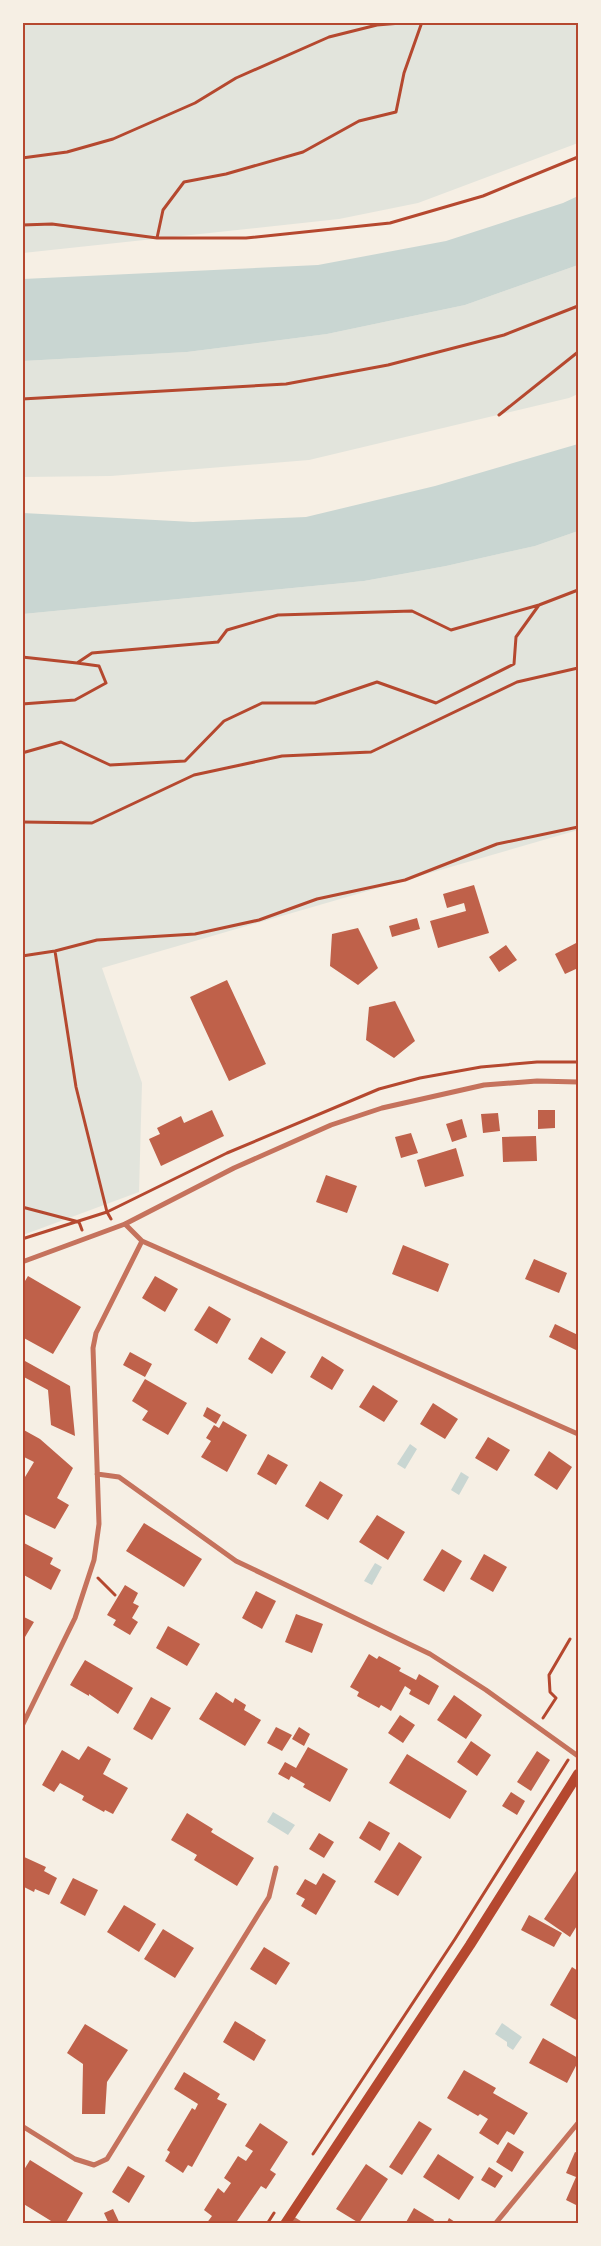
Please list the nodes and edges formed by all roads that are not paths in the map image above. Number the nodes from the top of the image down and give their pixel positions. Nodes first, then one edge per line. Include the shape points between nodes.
1 (578, 1082) edge
2 (125, 1224) junction
3 (142, 1241) junction
4 (22, 1262) edge
5 (578, 1434) edge
6 (97, 1474) junction
7 (22, 1726) edge
8 (578, 1756) edge
9 (578, 1774) edge
10 (276, 1868) dead end
11 (578, 2123) edge
12 (22, 2126) edge
13 (288, 2220) edge
14 (301, 2224) edge
15 (495, 2224) edge

1 - 2 street via 484,1085 382,1108 331,1125 234,1168
2 - 3 street
2 - 4 street
3 - 5 street
3 - 6 street via 96,1333 93,1348
6 - 7 street via 98,1524 89,1575 75,1618
6 - 8 street via 119,1476 236,1561 430,1654
9 - 13 main road
10 - 12 street via 269,1897 107,2159 94,2165 75,2159
11 - 15 street
13 - 14 street

